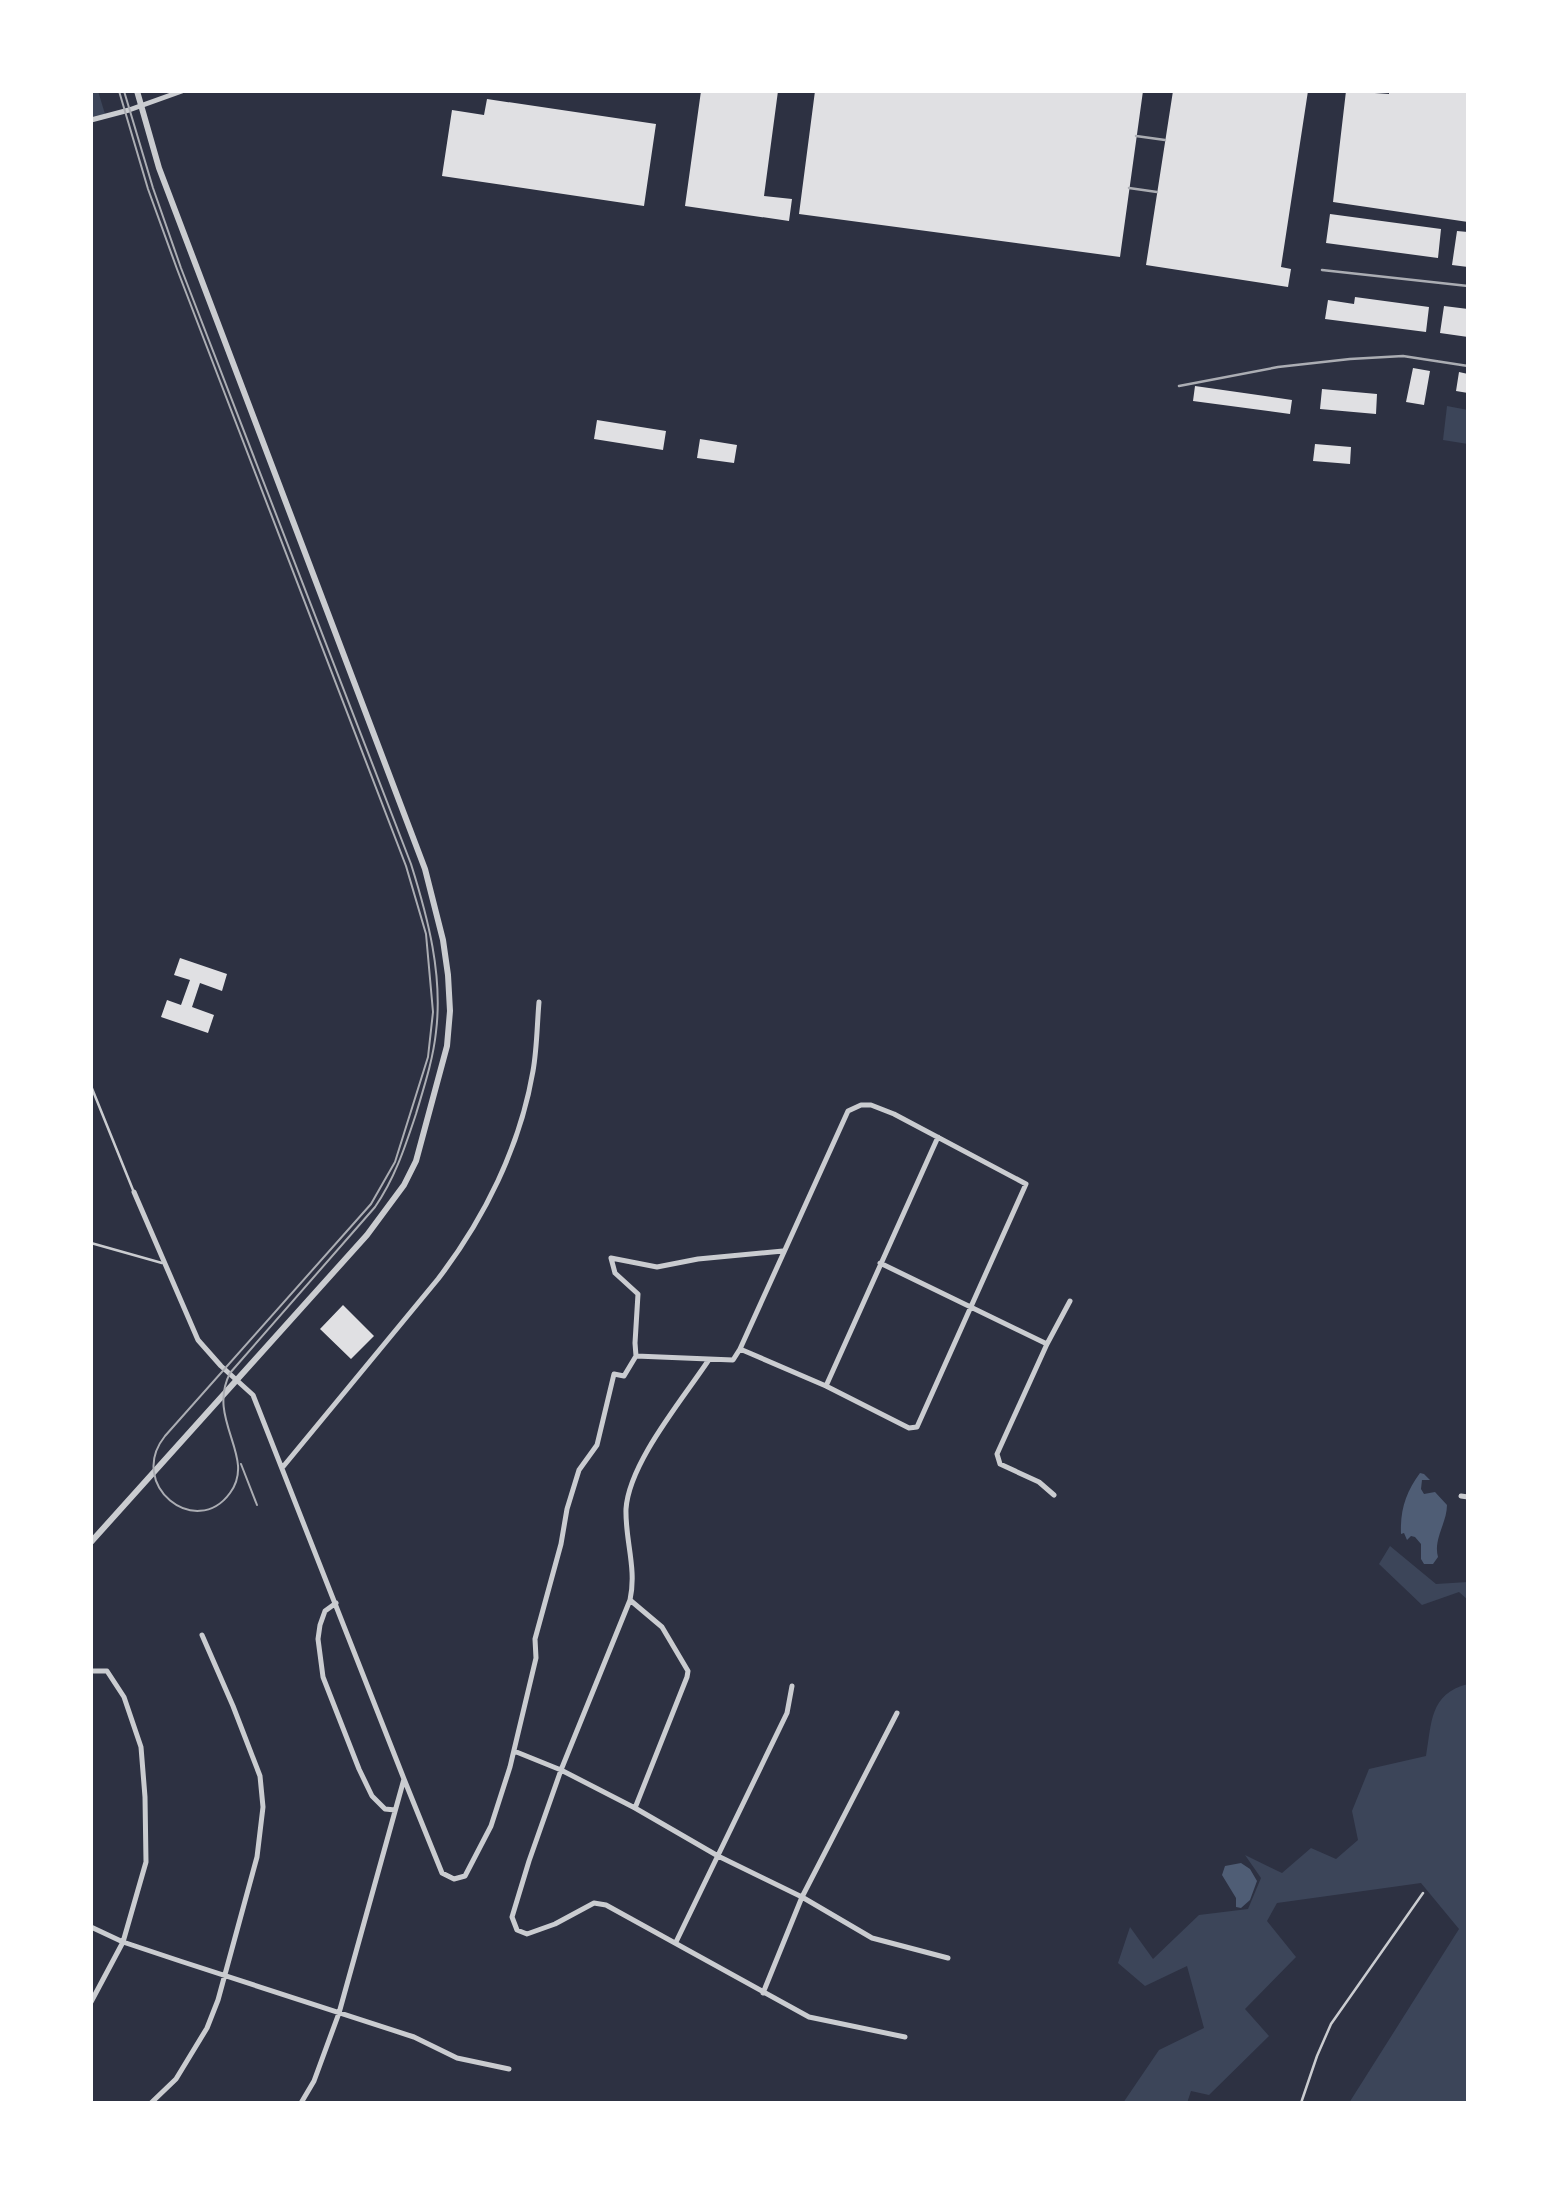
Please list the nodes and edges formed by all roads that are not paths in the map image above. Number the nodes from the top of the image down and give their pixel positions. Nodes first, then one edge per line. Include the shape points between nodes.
1 (137, 91) edge
2 (182, 91) edge
3 (141, 106) junction
4 (91, 120) edge
5 (539, 1002) dead end
6 (91, 1086) edge
7 (938, 1137) junction
8 (134, 1192) joint
9 (91, 1243) edge
10 (783, 1251) junction
11 (880, 1263) junction
12 (166, 1264) junction
13 (1070, 1301) dead end
14 (970, 1306) junction
15 (1047, 1344) junction
16 (740, 1349) junction
17 (636, 1356) junction
18 (708, 1361) junction
19 (237, 1380) junction
20 (826, 1386) junction
21 (282, 1468) junction
22 (1054, 1495) dead end
23 (1461, 1496) dead end
24 (1468, 1497) edge
25 (91, 1542) edge
26 (630, 1600) junction
27 (336, 1603) junction
28 (202, 1635) dead end
29 (91, 1671) edge
30 (792, 1686) dead end
31 (897, 1713) dead end
32 (514, 1751) junction
33 (561, 1769) junction
34 (404, 1779) junction
35 (635, 1808) junction
36 (395, 1810) junction
37 (718, 1856) junction
38 (1423, 1893) dead end
39 (802, 1897) junction
40 (91, 1927) edge
41 (124, 1941) junction
42 (676, 1942) junction
43 (948, 1958) dead end
44 (226, 1975) junction
45 (763, 1993) junction
46 (91, 2002) edge
47 (339, 2013) junction
48 (905, 2037) dead end
49 (509, 2069) dead end
50 (151, 2103) edge
51 (301, 2103) edge
52 (1301, 2103) edge

1 - 3 street
2 - 3 street
3 - 4 street
3 - 19 street via 159,168 425,869 448,975 447,1046 416,1161 404,1185 367,1235
5 - 21 street via 533,1070 522,1120 491,1197 450,1264
6 - 8 lane
7 - 10 street via 871,1105 848,1111
7 - 11 street
7 - 14 street via 1026,1184
8 - 12 street
9 - 12 lane
10 - 16 street
10 - 17 street via 657,1267 611,1258 615,1273 638,1294
11 - 14 street
11 - 20 street
12 - 19 street via 198,1340
13 - 15 street
14 - 15 street
14 - 20 street via 917,1427 909,1429
15 - 22 street via 997,1454 999,1464 1039,1482
16 - 18 street via 733,1360
16 - 20 street
17 - 18 street
17 - 32 street via 624,1376 614,1374 597,1445 579,1470 535,1639 536,1658
18 - 26 street via 630,1483 626,1511 634,1575
19 - 21 street via 253,1395
19 - 25 street
21 - 27 street
23 - 24 street
26 - 33 street
26 - 35 street via 662,1627 688,1671
27 - 34 street
27 - 36 street via 325,1611 320,1625 323,1677 372,1796 386,1809
28 - 44 street via 260,1776 263,1807 257,1857
29 - 41 street via 107,1671 119,1688 141,1746 146,1862
30 - 37 street via 787,1713
31 - 39 street
32 - 33 street
32 - 34 street via 491,1826 465,1876 454,1879 442,1873
33 - 35 street
33 - 42 street via 512,1917 517,1930 527,1934 594,1903
34 - 36 street
35 - 37 street
36 - 47 street
37 - 39 street
37 - 42 street
38 - 52 lane via 1331,2024
39 - 43 street via 872,1938
39 - 45 street
40 - 41 street
41 - 44 street
41 - 46 street
42 - 45 street
44 - 47 street
44 - 50 street via 207,2028 176,2079
45 - 48 street via 809,2017
47 - 49 street via 414,2037 457,2058
47 - 51 street

